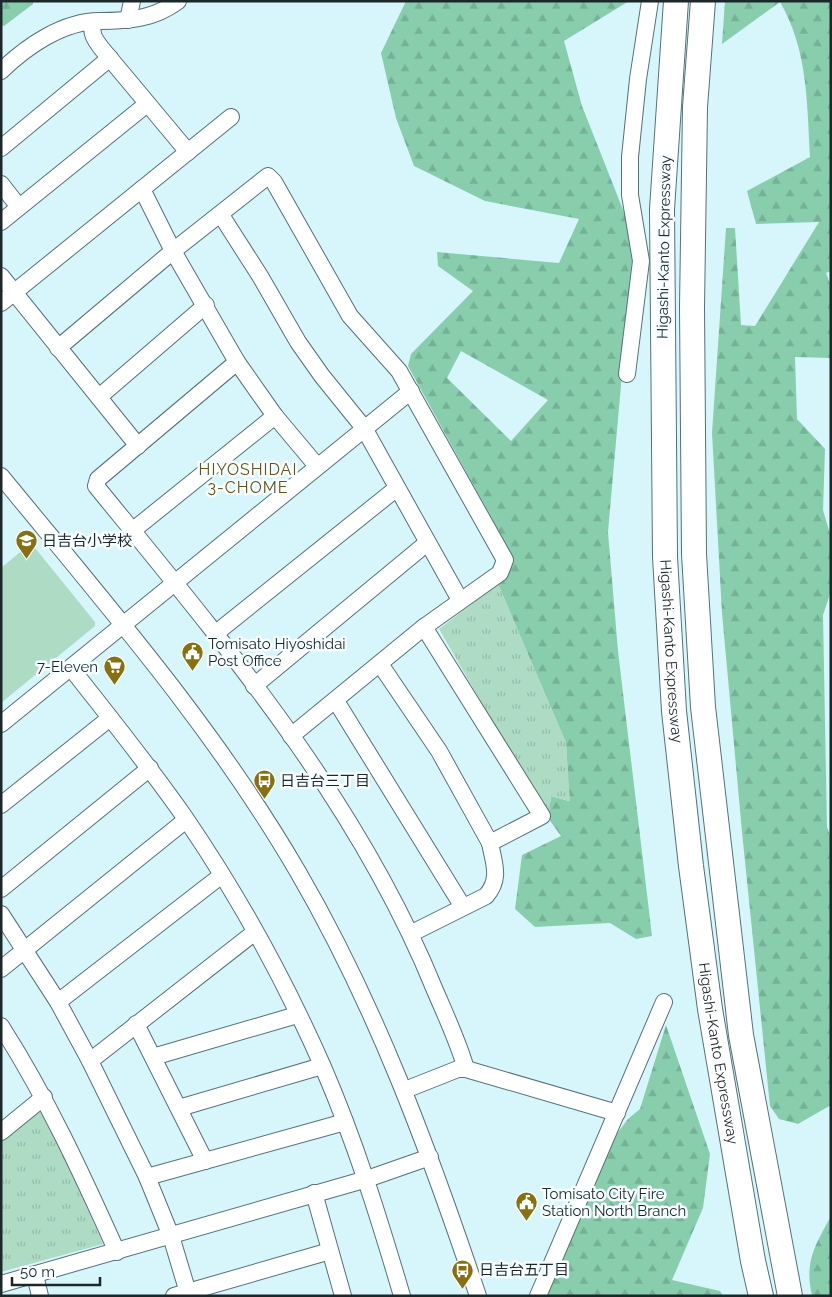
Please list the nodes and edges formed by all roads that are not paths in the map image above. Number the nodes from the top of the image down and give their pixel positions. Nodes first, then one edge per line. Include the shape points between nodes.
1 (132, 1) edge
2 (178, 1) edge
3 (650, 1) edge
4 (676, 1) edge
5 (703, 1) edge
6 (128, 20) junction
7 (93, 23) junction
8 (110, 58) junction
9 (1, 70) edge
10 (147, 104) junction
11 (231, 117) dead end
12 (1, 148) edge
13 (188, 152) junction
14 (1, 184) edge
15 (142, 189) junction
16 (19, 207) junction
17 (221, 215) junction
18 (1, 222) edge
19 (174, 251) junction
20 (1, 276) edge
21 (14, 292) junction
22 (1, 303) edge
23 (206, 305) junction
24 (58, 348) junction
25 (237, 362) junction
26 (627, 374) dead end
27 (411, 390) junction
28 (99, 397) junction
29 (275, 416) junction
30 (364, 428) junction
31 (138, 446) junction
32 (317, 466) junction
33 (1, 476) edge
34 (396, 488) junction
35 (132, 531) junction
36 (427, 543) junction
37 (175, 583) junction
38 (460, 600) junction
39 (123, 625) junction
40 (424, 627) junction
41 (216, 633) junction
42 (380, 664) junction
43 (71, 668) junction
44 (254, 686) junction
45 (336, 701) junction
46 (110, 718) junction
47 (1, 724) edge
48 (291, 736) junction
49 (150, 768) junction
50 (1, 805) edge
51 (186, 820) junction
52 (490, 843) junction
53 (222, 875) junction
54 (1, 890) edge
55 (463, 907) junction
56 (1, 914) edge
57 (255, 932) junction
58 (412, 933) junction
59 (25, 950) junction
60 (1, 969) edge
61 (58, 1002) junction
62 (664, 1002) dead end
63 (297, 1014) junction
64 (136, 1024) junction
65 (1, 1026) edge
66 (6, 1046) edge
67 (153, 1057) junction
68 (90, 1061) junction
69 (322, 1066) junction
70 (466, 1069) junction
71 (404, 1090) junction
72 (44, 1097) junction
73 (179, 1108) junction
74 (617, 1113) junction
75 (345, 1122) junction
76 (1, 1132) edge
77 (430, 1157) junction
78 (205, 1161) junction
79 (147, 1177) junction
80 (367, 1179) junction
81 (314, 1193) junction
82 (171, 1236) junction
83 (330, 1251) junction
84 (117, 1252) junction
85 (36, 1275) junction
86 (1, 1284) edge
87 (183, 1294) edge
88 (40, 1296) edge
89 (343, 1296) edge
90 (402, 1296) edge
91 (478, 1296) edge
92 (538, 1296) edge
93 (762, 1296) edge
94 (790, 1296) edge

1 - 6 street
2 - 6 street via 156,14
3 - 26 street via 631,148 630,195 642,261
4 - 93 highway, Higashi-Kanto Expressway via 662,208 665,548 674,701 710,1009 751,1251
5 - 94 highway, Higashi-Kanto Expressway via 695,107 692,307 694,554 703,707 741,1035
6 - 7 street
7 - 8 street via 91,29 95,40
7 - 9 street via 53,34
8 - 10 street
8 - 12 street
10 - 13 street
10 - 16 street
11 - 13 street
13 - 15 street
14 - 16 street
15 - 19 street
15 - 21 street
16 - 18 street
17 - 19 street
17 - 27 street via 268,176 350,316 399,371
17 - 30 street via 298,342
19 - 23 street
19 - 24 street
20 - 21 street
21 - 22 street
21 - 24 street
23 - 25 street
23 - 28 street
24 - 28 street
25 - 29 street
25 - 31 street
27 - 30 street
27 - 38 street via 505,560 500,573
28 - 31 street
29 - 32 street
29 - 35 street
30 - 32 street
30 - 34 street
31 - 35 street via 98,478 96,486
32 - 37 street
33 - 39 street
34 - 36 street
34 - 41 street
35 - 37 street
36 - 38 street
36 - 44 street
37 - 39 street
37 - 41 street
38 - 40 street
39 - 43 street
39 - 71 street via 204,732 297,871 340,950
40 - 42 street
40 - 52 street via 542,816
41 - 44 street
42 - 45 street
42 - 52 street via 439,751
43 - 46 street
43 - 47 street
44 - 48 street
45 - 48 street
45 - 55 street
46 - 49 street
46 - 50 street
48 - 58 street via 355,830
49 - 51 street
49 - 54 street
51 - 53 street
51 - 59 street
52 - 55 street via 496,874 494,887 486,896
53 - 57 street
53 - 61 street
55 - 58 street
56 - 59 street
57 - 63 street
57 - 64 street
58 - 70 street
59 - 60 street
59 - 61 street
61 - 68 street
62 - 74 street
63 - 67 street
63 - 69 street
64 - 67 street
64 - 68 street
65 - 66 street
66 - 72 street
67 - 73 street
68 - 79 street
69 - 73 street
69 - 75 street
70 - 71 street via 458,1069
70 - 74 street
71 - 77 street
72 - 76 street
72 - 84 street
73 - 78 street
74 - 92 street
75 - 78 street
75 - 80 street
77 - 80 street
77 - 91 street
78 - 79 street
79 - 82 street
80 - 81 street
80 - 90 street
81 - 82 street
81 - 83 street
82 - 84 street
82 - 87 street
83 - 87 street
83 - 89 street
84 - 85 street
85 - 86 street
85 - 88 street

